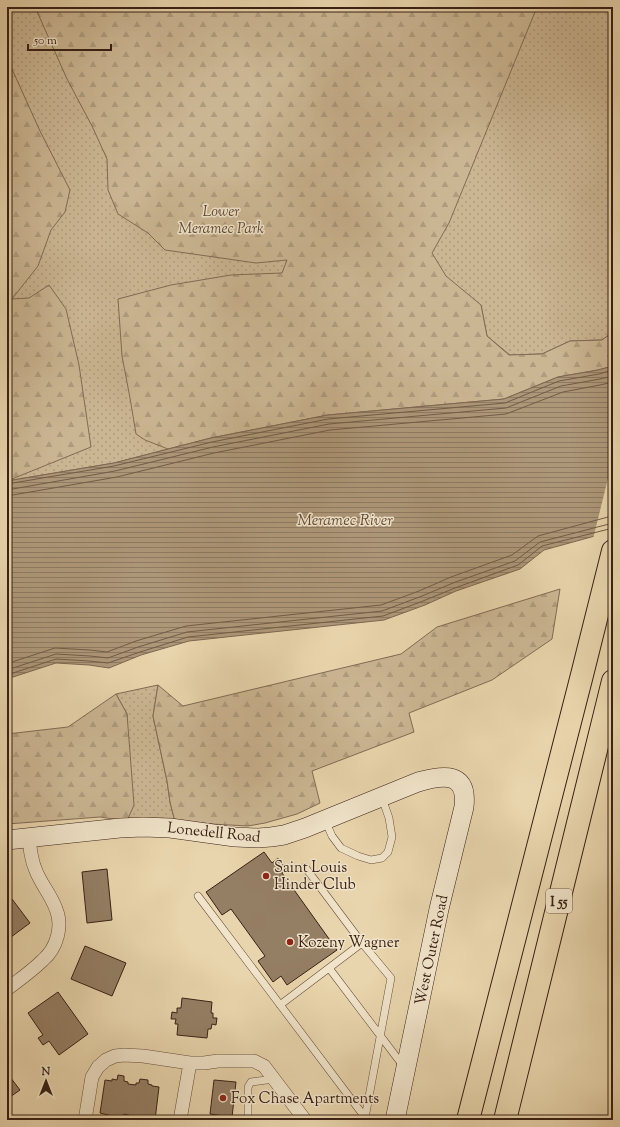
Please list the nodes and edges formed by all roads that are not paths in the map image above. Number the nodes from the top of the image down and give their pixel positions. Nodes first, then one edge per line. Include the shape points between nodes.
1 (613, 551) edge
2 (613, 681) edge
3 (458, 782) joint
4 (382, 797) junction
5 (325, 820) junction
6 (29, 838) junction
7 (7, 840) edge
8 (305, 867) dead end
9 (198, 896) dead end
10 (362, 943) junction
11 (329, 968) junction
12 (7, 989) edge
13 (280, 1005) junction
14 (381, 1036) junction
15 (190, 1063) junction
16 (406, 1069) junction
17 (274, 1079) junction
18 (366, 1119) edge
19 (85, 1120) edge
20 (180, 1120) edge
21 (250, 1120) edge
22 (305, 1120) edge
23 (395, 1120) edge
24 (468, 1120) edge
25 (505, 1120) edge

1 - 24 highway, I 55
2 - 25 highway, I 55
3 - 4 street, Lonedell Road via 444,777 433,778
3 - 16 street, West Outer Road via 465,794 464,807
4 - 5 street, Lonedell Road
4 - 5 lane via 392,837 388,852 382,858 371,860 341,848
5 - 6 street, Lonedell Road via 295,832 264,838 235,838 152,827
6 - 7 street, Lonedell Road
6 - 12 street via 35,870 56,910 58,931 56,942 44,960
8 - 10 lane
9 - 13 lane
10 - 11 lane
10 - 14 lane via 391,978
11 - 13 lane
11 - 14 lane
13 - 18 lane
14 - 16 lane
14 - 18 lane
15 - 17 street via 254,1061 264,1066
15 - 19 street via 124,1055 106,1060 92,1077
15 - 20 street
16 - 23 street, West Outer Road
17 - 21 lane via 251,1082 248,1087
17 - 22 street

